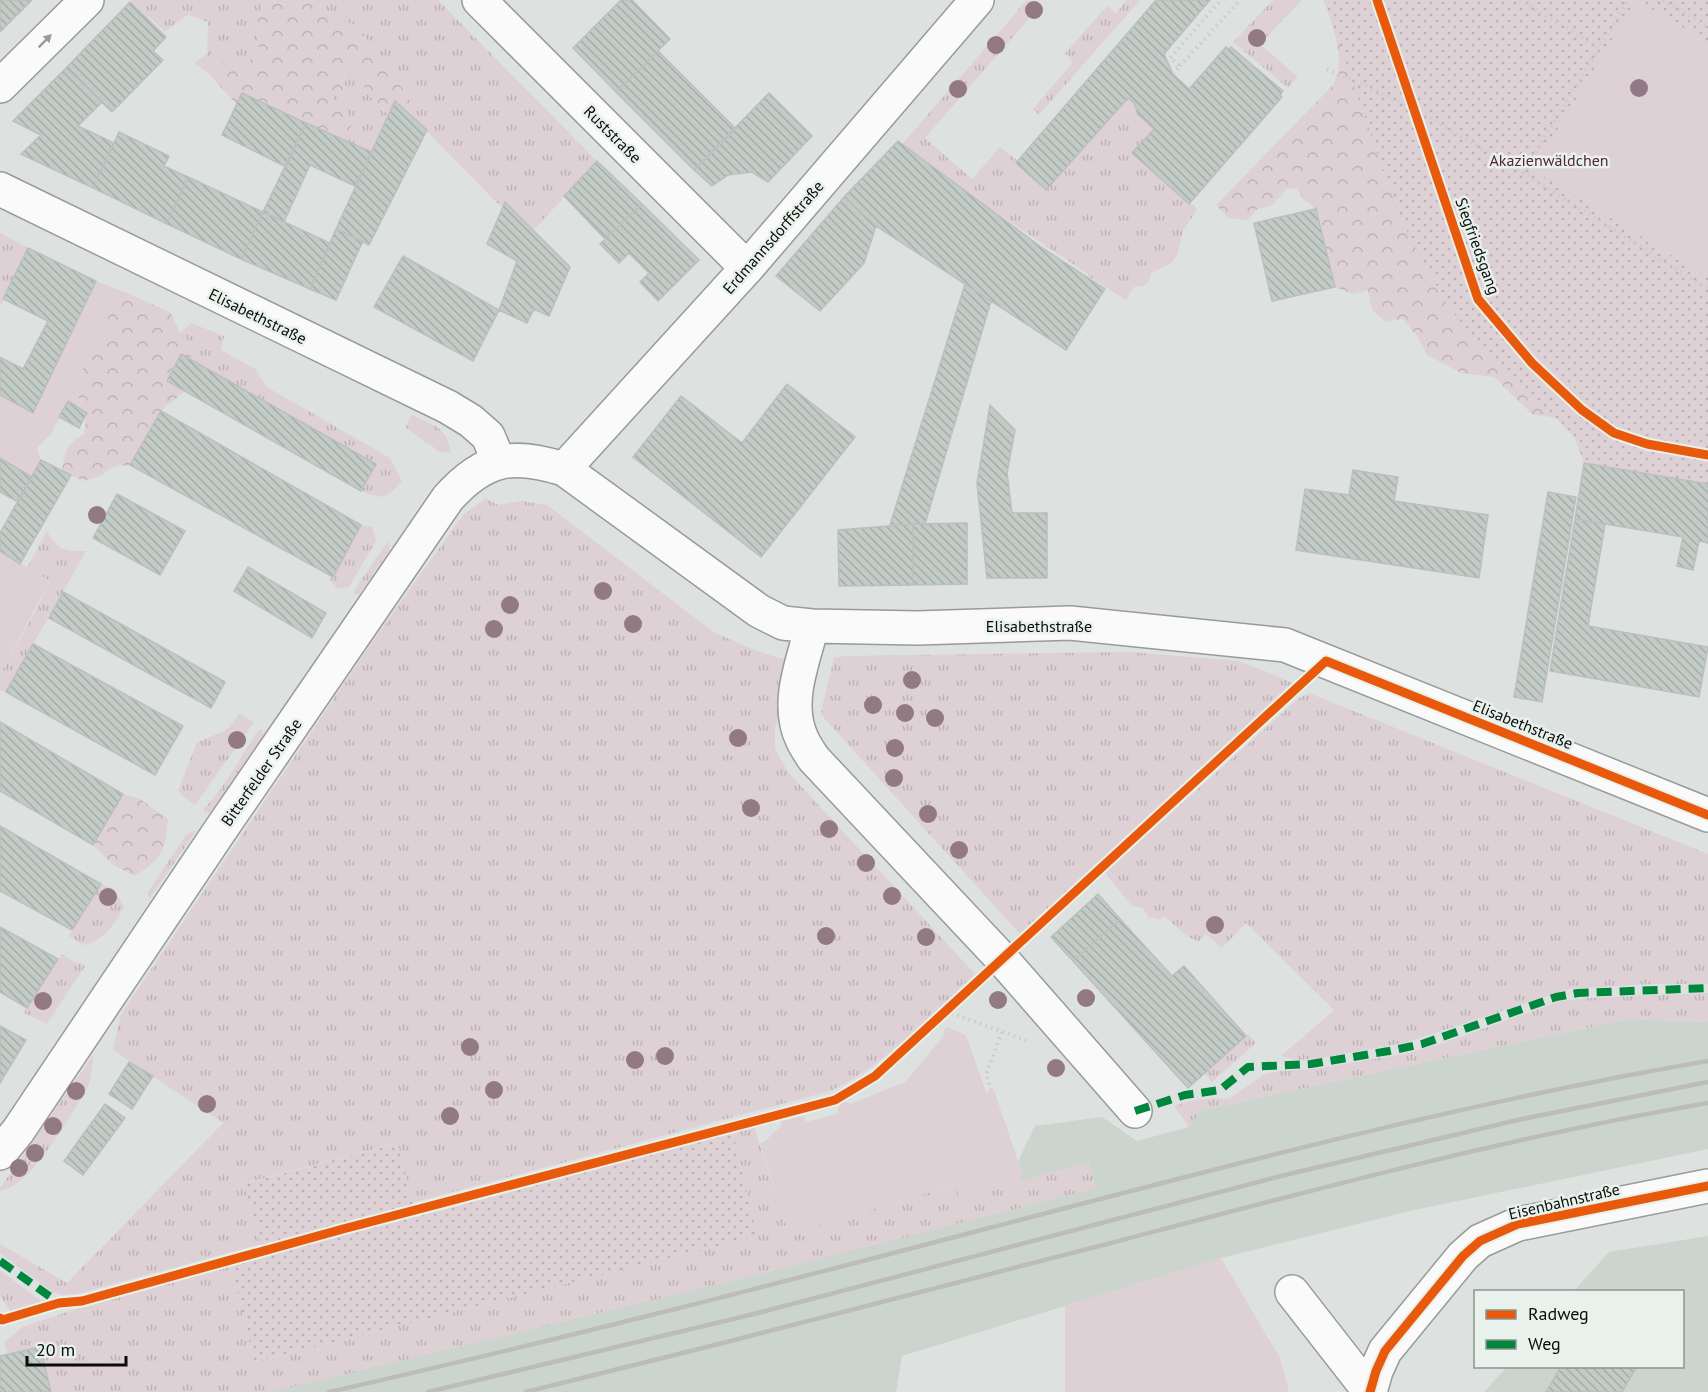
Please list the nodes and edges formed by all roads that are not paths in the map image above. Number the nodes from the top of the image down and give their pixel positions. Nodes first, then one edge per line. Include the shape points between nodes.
1 (87, 0) edge
2 (479, 0) edge
3 (977, 0) edge
4 (0, 86) edge
5 (0, 189) edge
6 (747, 268) junction
7 (499, 462) junction
8 (564, 470) junction
9 (812, 626) junction
10 (1707, 814) edge
11 (1135, 1111) dead end
12 (0, 1153) edge
13 (1708, 1186) edge
14 (1292, 1292) dead end
15 (1370, 1392) edge

4 -> 1 street
2 - 6 street, Ruststraße
3 - 6 street, Erdmannsdorffstraße
5 - 7 street, Elisabethstraße via 448,407 488,436
6 - 8 street, Erdmannsdorffstraße
7 - 8 street, Bitterfelder Straße via 539,461
7 - 12 street, Bitterfelder Straße via 479,471 448,498
8 - 9 street, Elisabethstraße via 759,611 783,623
9 - 10 street, Elisabethstraße via 918,628 1070,623 1285,645
9 - 11 street via 795,696 801,737 814,759 1002,959
13 - 15 street, Eisenbahnstraße via 1518,1224 1480,1241 1463,1256 1385,1351
14 - 15 street

